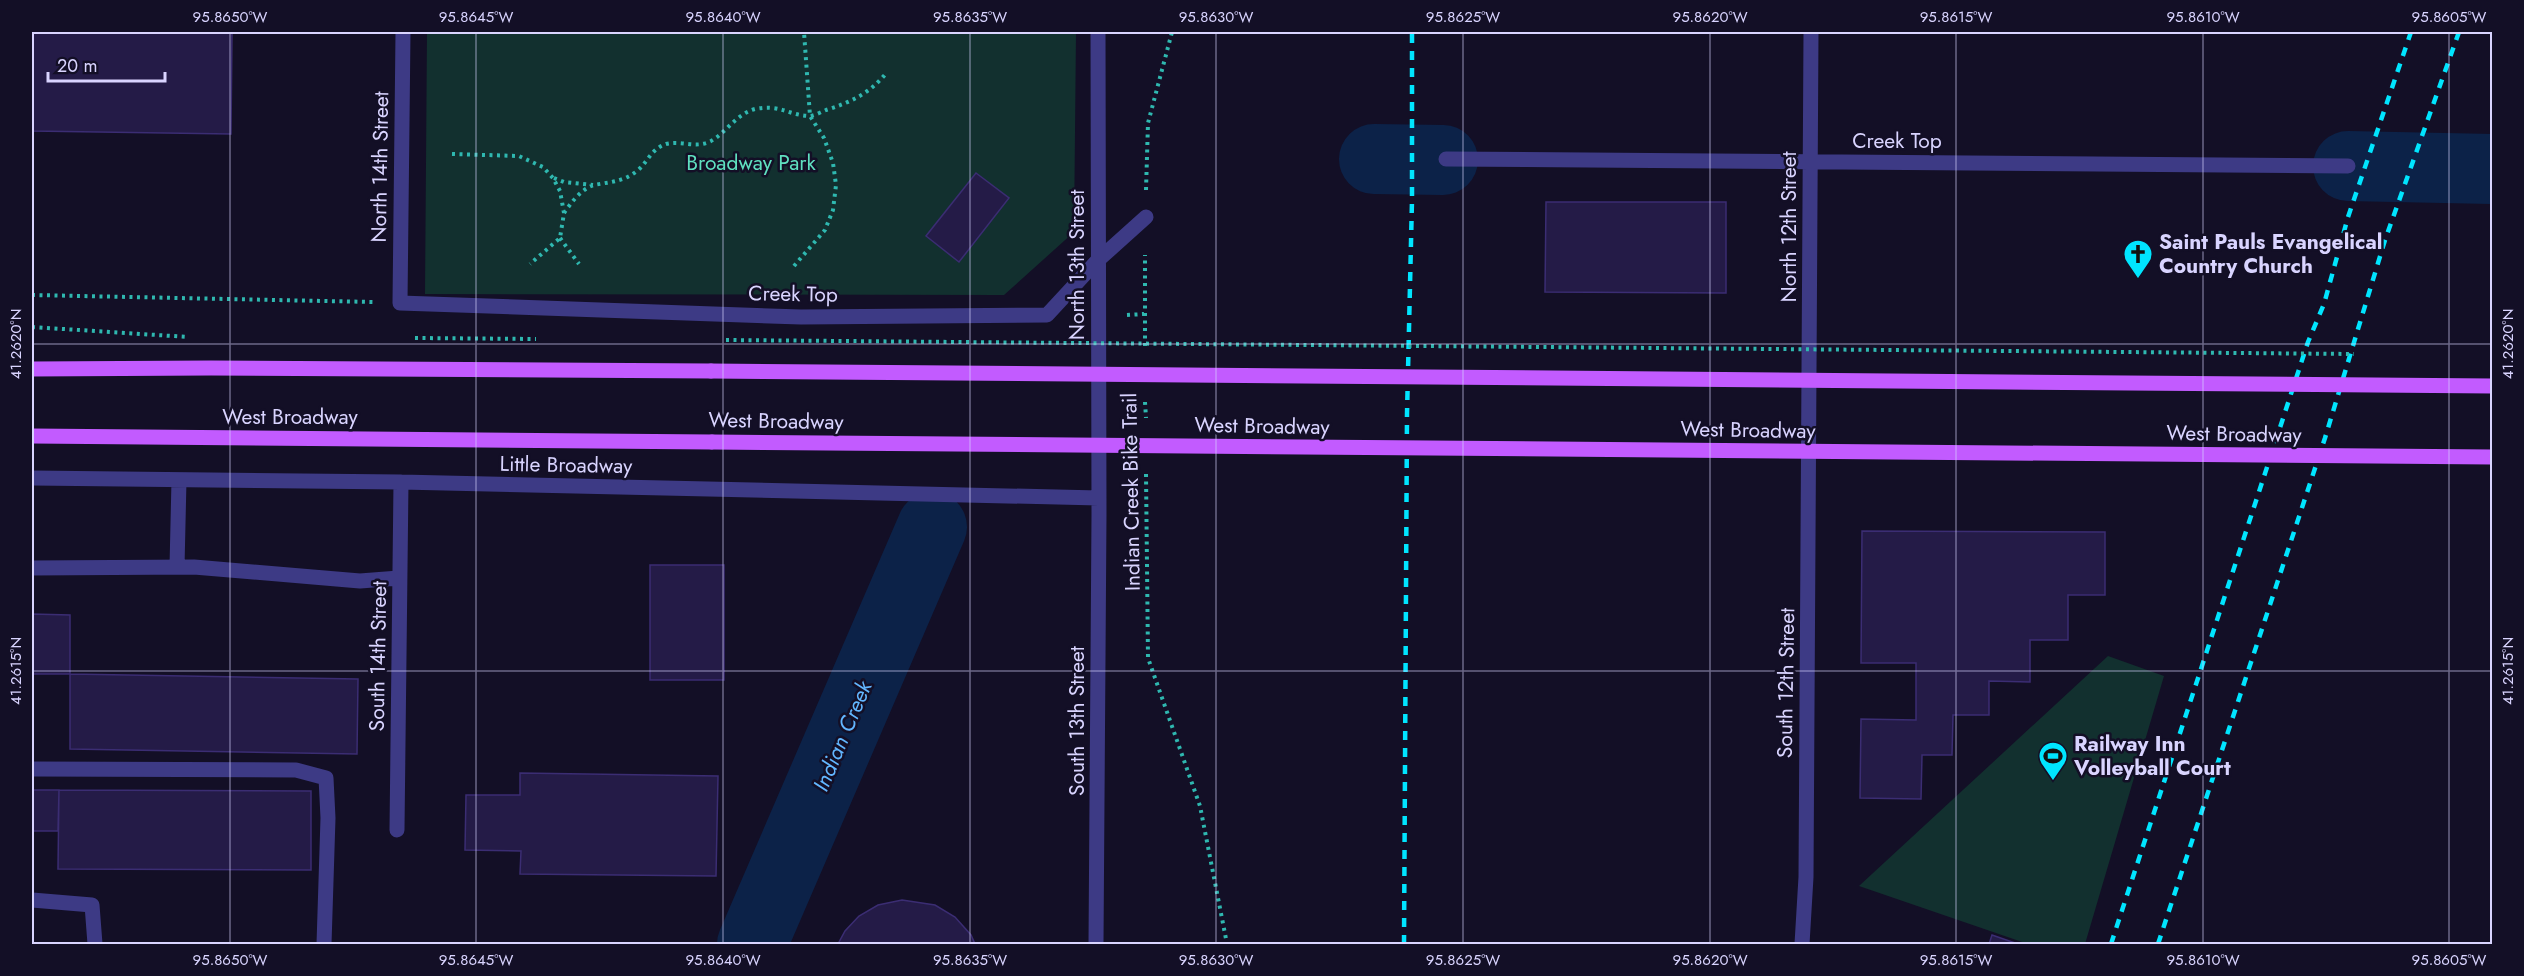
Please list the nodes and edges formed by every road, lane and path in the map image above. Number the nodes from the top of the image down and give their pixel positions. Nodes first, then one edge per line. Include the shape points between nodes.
1 (403, 32) edge
2 (804, 32) edge
3 (1098, 32) edge
4 (1172, 32) edge
5 (1811, 32) edge
6 (887, 72) dead end
7 (810, 116) junction
8 (452, 154) dead end
9 (1446, 159) dead end
10 (1811, 162) junction
11 (2348, 166) dead end
12 (553, 177) junction
13 (593, 185) junction
14 (564, 213) junction
15 (1146, 217) junction
16 (560, 238) junction
17 (1097, 261) junction
18 (530, 264) dead end
19 (579, 264) dead end
20 (794, 266) dead end
21 (32, 295) edge
22 (400, 303) junction
23 (32, 327) edge
24 (190, 337) dead end
25 (405, 338) dead end
26 (548, 339) dead end
27 (714, 340) dead end
28 (1145, 350) dead end
29 (2362, 354) dead end
30 (32, 369) edge
31 (2493, 386) edge
32 (1145, 397) dead end
33 (1146, 421) dead end
34 (1809, 423) joint
35 (32, 436) edge
36 (2493, 458) edge
37 (1146, 468) dead end
38 (32, 478) edge
39 (179, 480) junction
40 (401, 482) junction
41 (1099, 498) junction
42 (177, 567) junction
43 (32, 568) edge
44 (399, 578) junction
45 (32, 769) edge
46 (396, 830) dead end
47 (32, 900) edge
48 (95, 945) edge
49 (324, 945) edge
50 (1096, 945) edge
51 (1227, 945) edge
52 (1802, 945) edge

1 - 22 street, North 14th Street
2 - 7 path
3 - 17 street, North 13th Street
4 - 15 path via 1148,123
5 - 10 street, North 12th Street
6 - 7 path via 866,94
7 - 13 path via 776,107 752,110 712,140 699,146 677,142 664,145 652,151 636,172 620,181
7 - 20 path via 824,138 837,185 825,230
8 - 12 path via 519,156 543,167
9 - 10 street, Creek Top
10 - 11 street, Creek Top
10 - 34 street, North 12th Street
12 - 13 path
12 - 14 path
13 - 14 path
14 - 16 path
15 - 17 street, Creek Top
15 - 28 path
16 - 18 path
16 - 19 path
17 - 22 street, Creek Top via 1047,315 801,317
17 - 41 street, North 13th Street
21 - 22 path
23 - 24 path
25 - 26 path
27 - 29 path, bridge
30 - 31 main road, bridge
32 - 33 path, Indian Creek Bike Trail
34 - 52 street, South 12th Street via 1806,877
35 - 36 main road, West Broadway, bridge
37 - 51 path, Indian Creek Bike Trail via 1148,658 1200,806
38 - 39 street, Little Broadway
39 - 40 street, Little Broadway
39 - 42 street
40 - 41 street, Little Broadway
40 - 44 street, South 14th Street
41 - 50 street, South 13th Street
42 - 43 street
42 - 44 street via 360,582
44 - 46 street, South 14th Street
45 - 49 street via 296,770 326,778
47 - 48 street via 92,905

